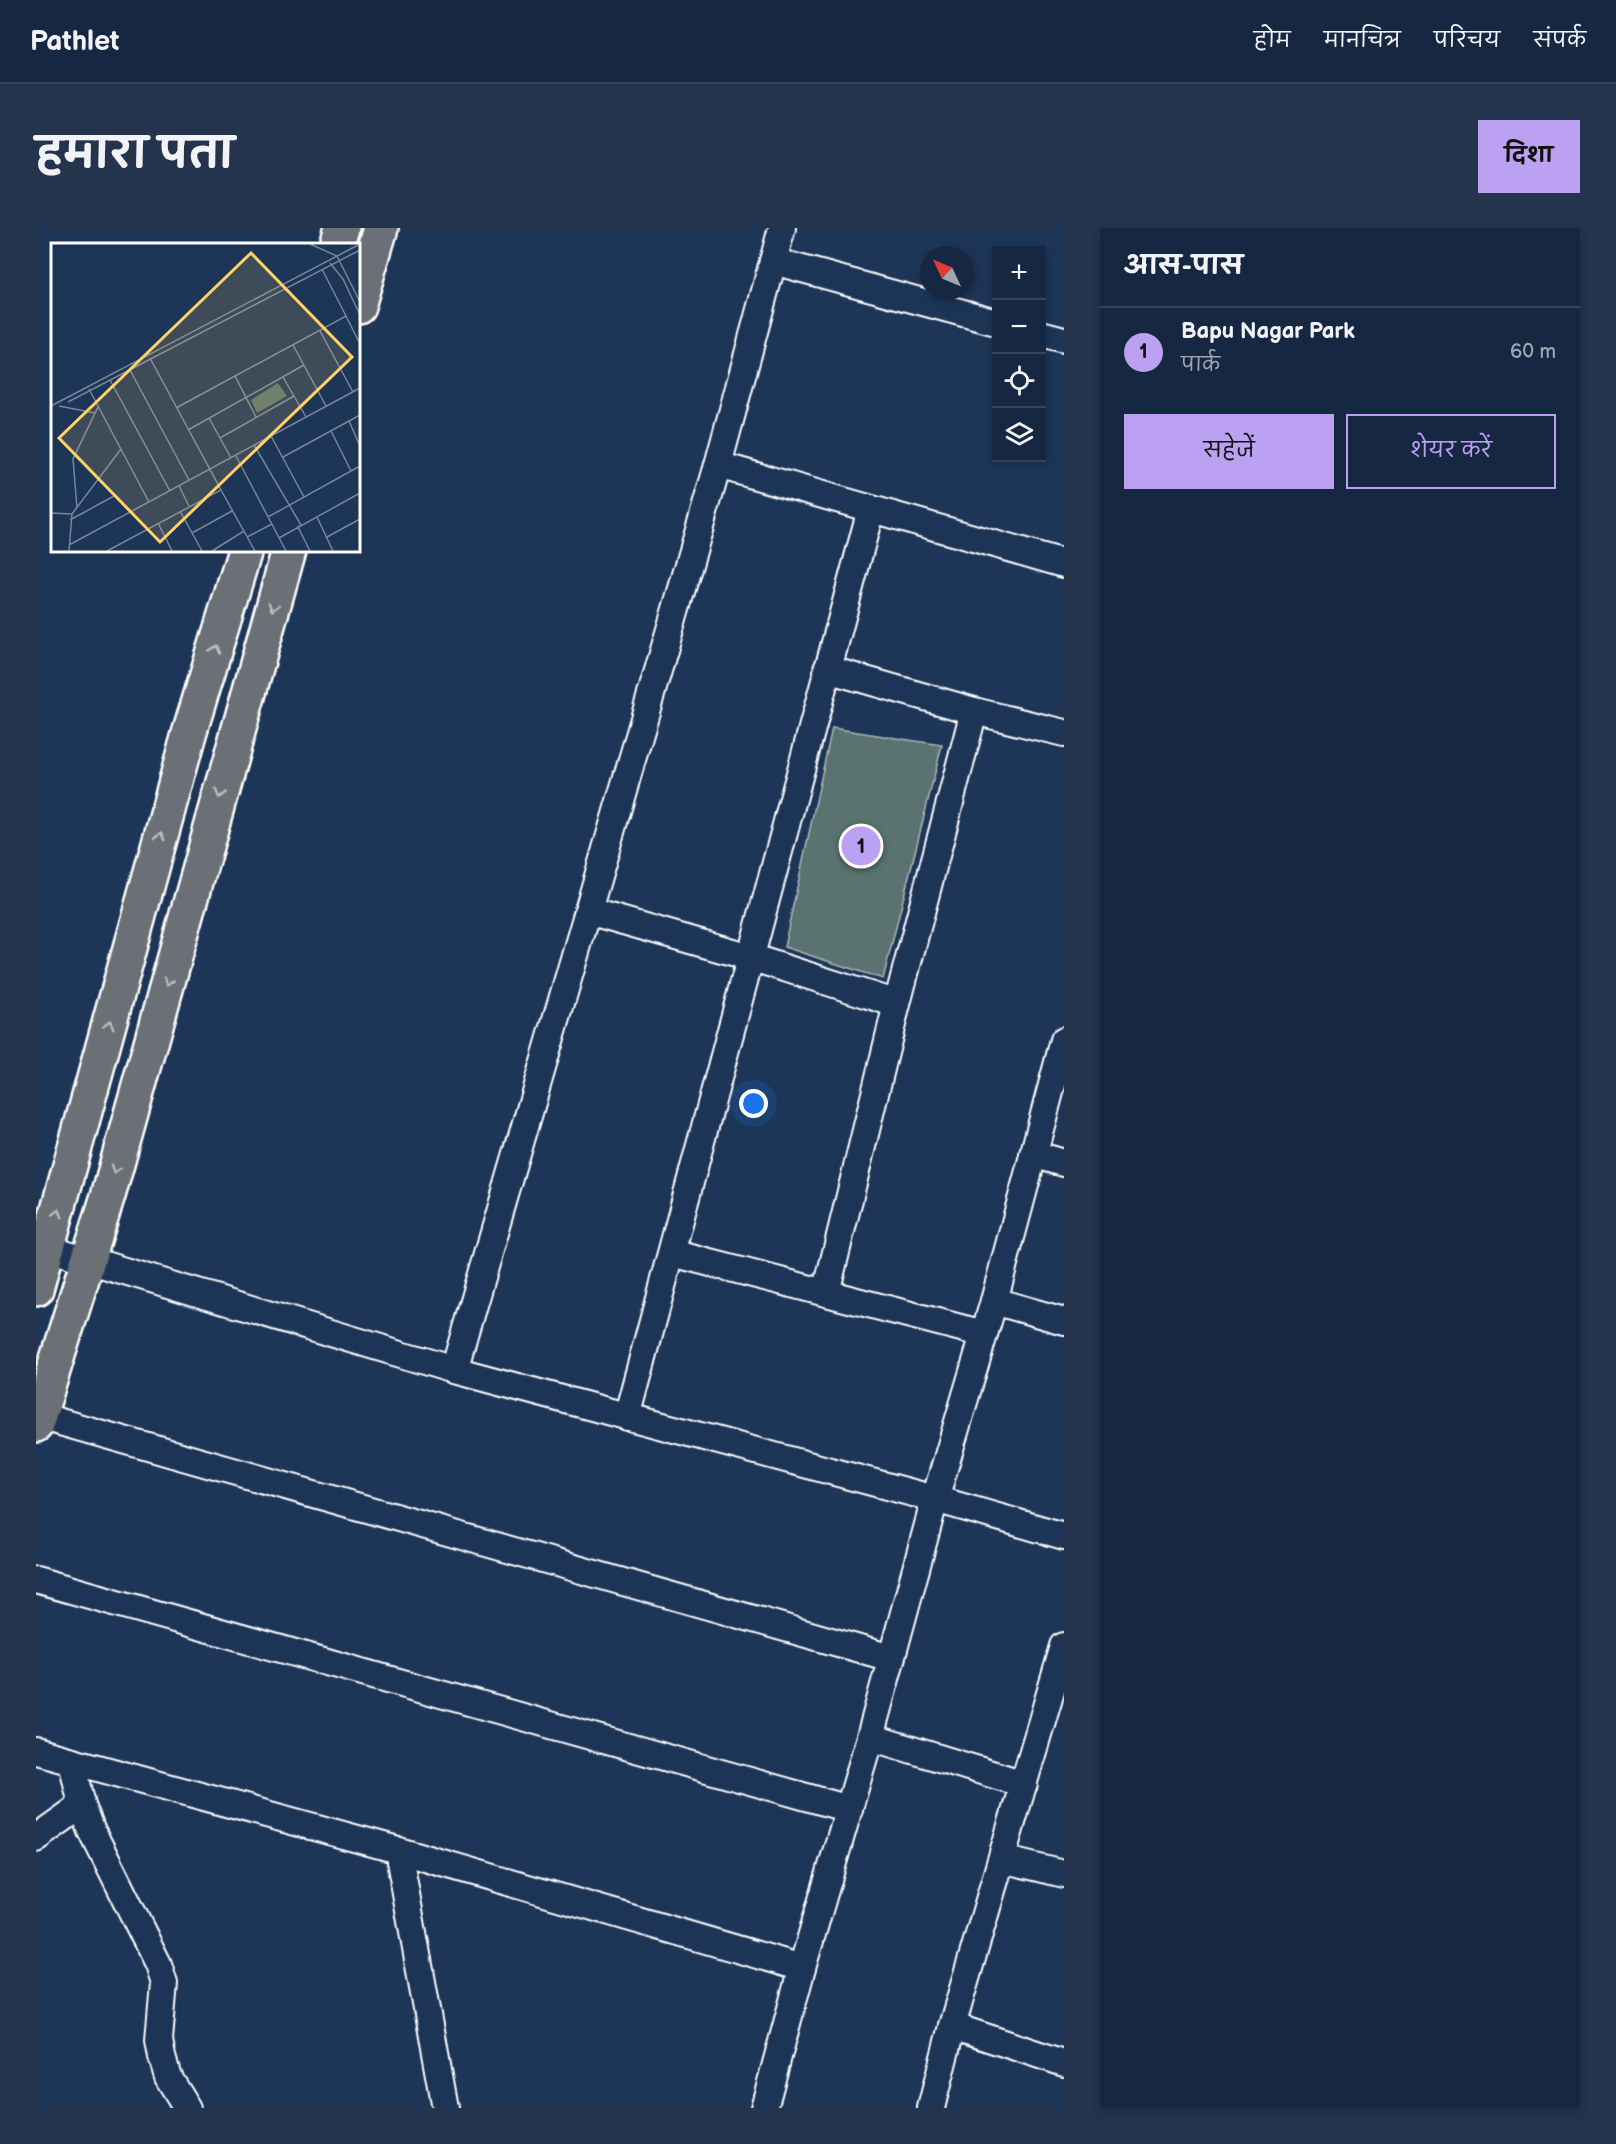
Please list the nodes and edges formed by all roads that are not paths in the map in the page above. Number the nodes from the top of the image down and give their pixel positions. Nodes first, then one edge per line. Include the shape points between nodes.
1 (342, 228) edge
2 (381, 228) edge
3 (782, 228) edge
4 (337, 243) edge
5 (772, 261) junction
6 (360, 299) edge
7 (992, 321) edge
8 (1046, 335) edge
9 (1064, 340) edge
10 (718, 465) junction
11 (871, 509) junction
12 (243, 552) edge
13 (288, 552) edge
14 (1064, 564) edge
15 (827, 669) junction
16 (974, 711) junction
17 (1064, 733) edge
18 (588, 911) junction
19 (750, 957) junction
20 (897, 1004) junction
21 (1064, 1040) edge
22 (1033, 1154) junction
23 (1064, 1163) edge
24 (48, 1248) junction
25 (672, 1253) junction
26 (87, 1260) junction
27 (36, 1289) edge
28 (826, 1293) junction
29 (994, 1301) junction
30 (1064, 1321) edge
31 (984, 1334) junction
32 (454, 1370) junction
33 (627, 1417) junction
34 (37, 1421) edge
35 (935, 1499) junction
36 (1064, 1536) edge
37 (36, 1580) edge
38 (1064, 1646) edge
39 (891, 1658) junction
40 (870, 1737) junction
41 (36, 1751) edge
42 (72, 1761) junction
43 (1024, 1784) junction
44 (82, 1805) junction
45 (849, 1809) junction
46 (36, 1838) edge
47 (398, 1850) junction
48 (1002, 1859) junction
49 (1064, 1874) edge
50 (802, 1968) junction
51 (952, 2026) junction
52 (1064, 2062) edge
53 (187, 2108) edge
54 (445, 2108) edge
55 (764, 2108) edge
56 (931, 2108) edge

1 - 4 main road
2 - 6 main road
3 - 5 street
5 - 7 street
5 - 10 street
8 - 9 street
10 - 11 street
10 - 18 street
11 - 14 street
11 - 15 street
24 -> 12 main road via 189,734
13 -> 26 main road
15 - 16 street
15 - 19 street
16 - 17 street
16 - 20 street
18 - 19 street
18 - 32 street
19 - 20 street
19 - 25 street
20 - 28 street
21 - 22 street
22 - 23 street
22 - 29 street
24 - 26 street
24 - 27 main road
25 - 28 street
25 - 33 street
26 - 32 street
26 - 34 main road
28 - 31 street
29 - 30 street
29 - 31 street
31 - 35 street
32 - 33 street
33 - 35 street
34 - 39 street
35 - 36 street
35 - 39 street
37 - 45 street
38 - 43 street
39 - 40 street
40 - 43 street
40 - 45 street
41 - 42 street
42 - 44 street
42 - 47 street
43 - 48 street
44 - 46 street
44 - 53 street via 158,1964 164,1983 159,2040 162,2057 168,2077
45 - 50 street
47 - 50 street
47 - 54 street
48 - 49 street
48 - 51 street
50 - 55 street
51 - 52 street
51 - 56 street

